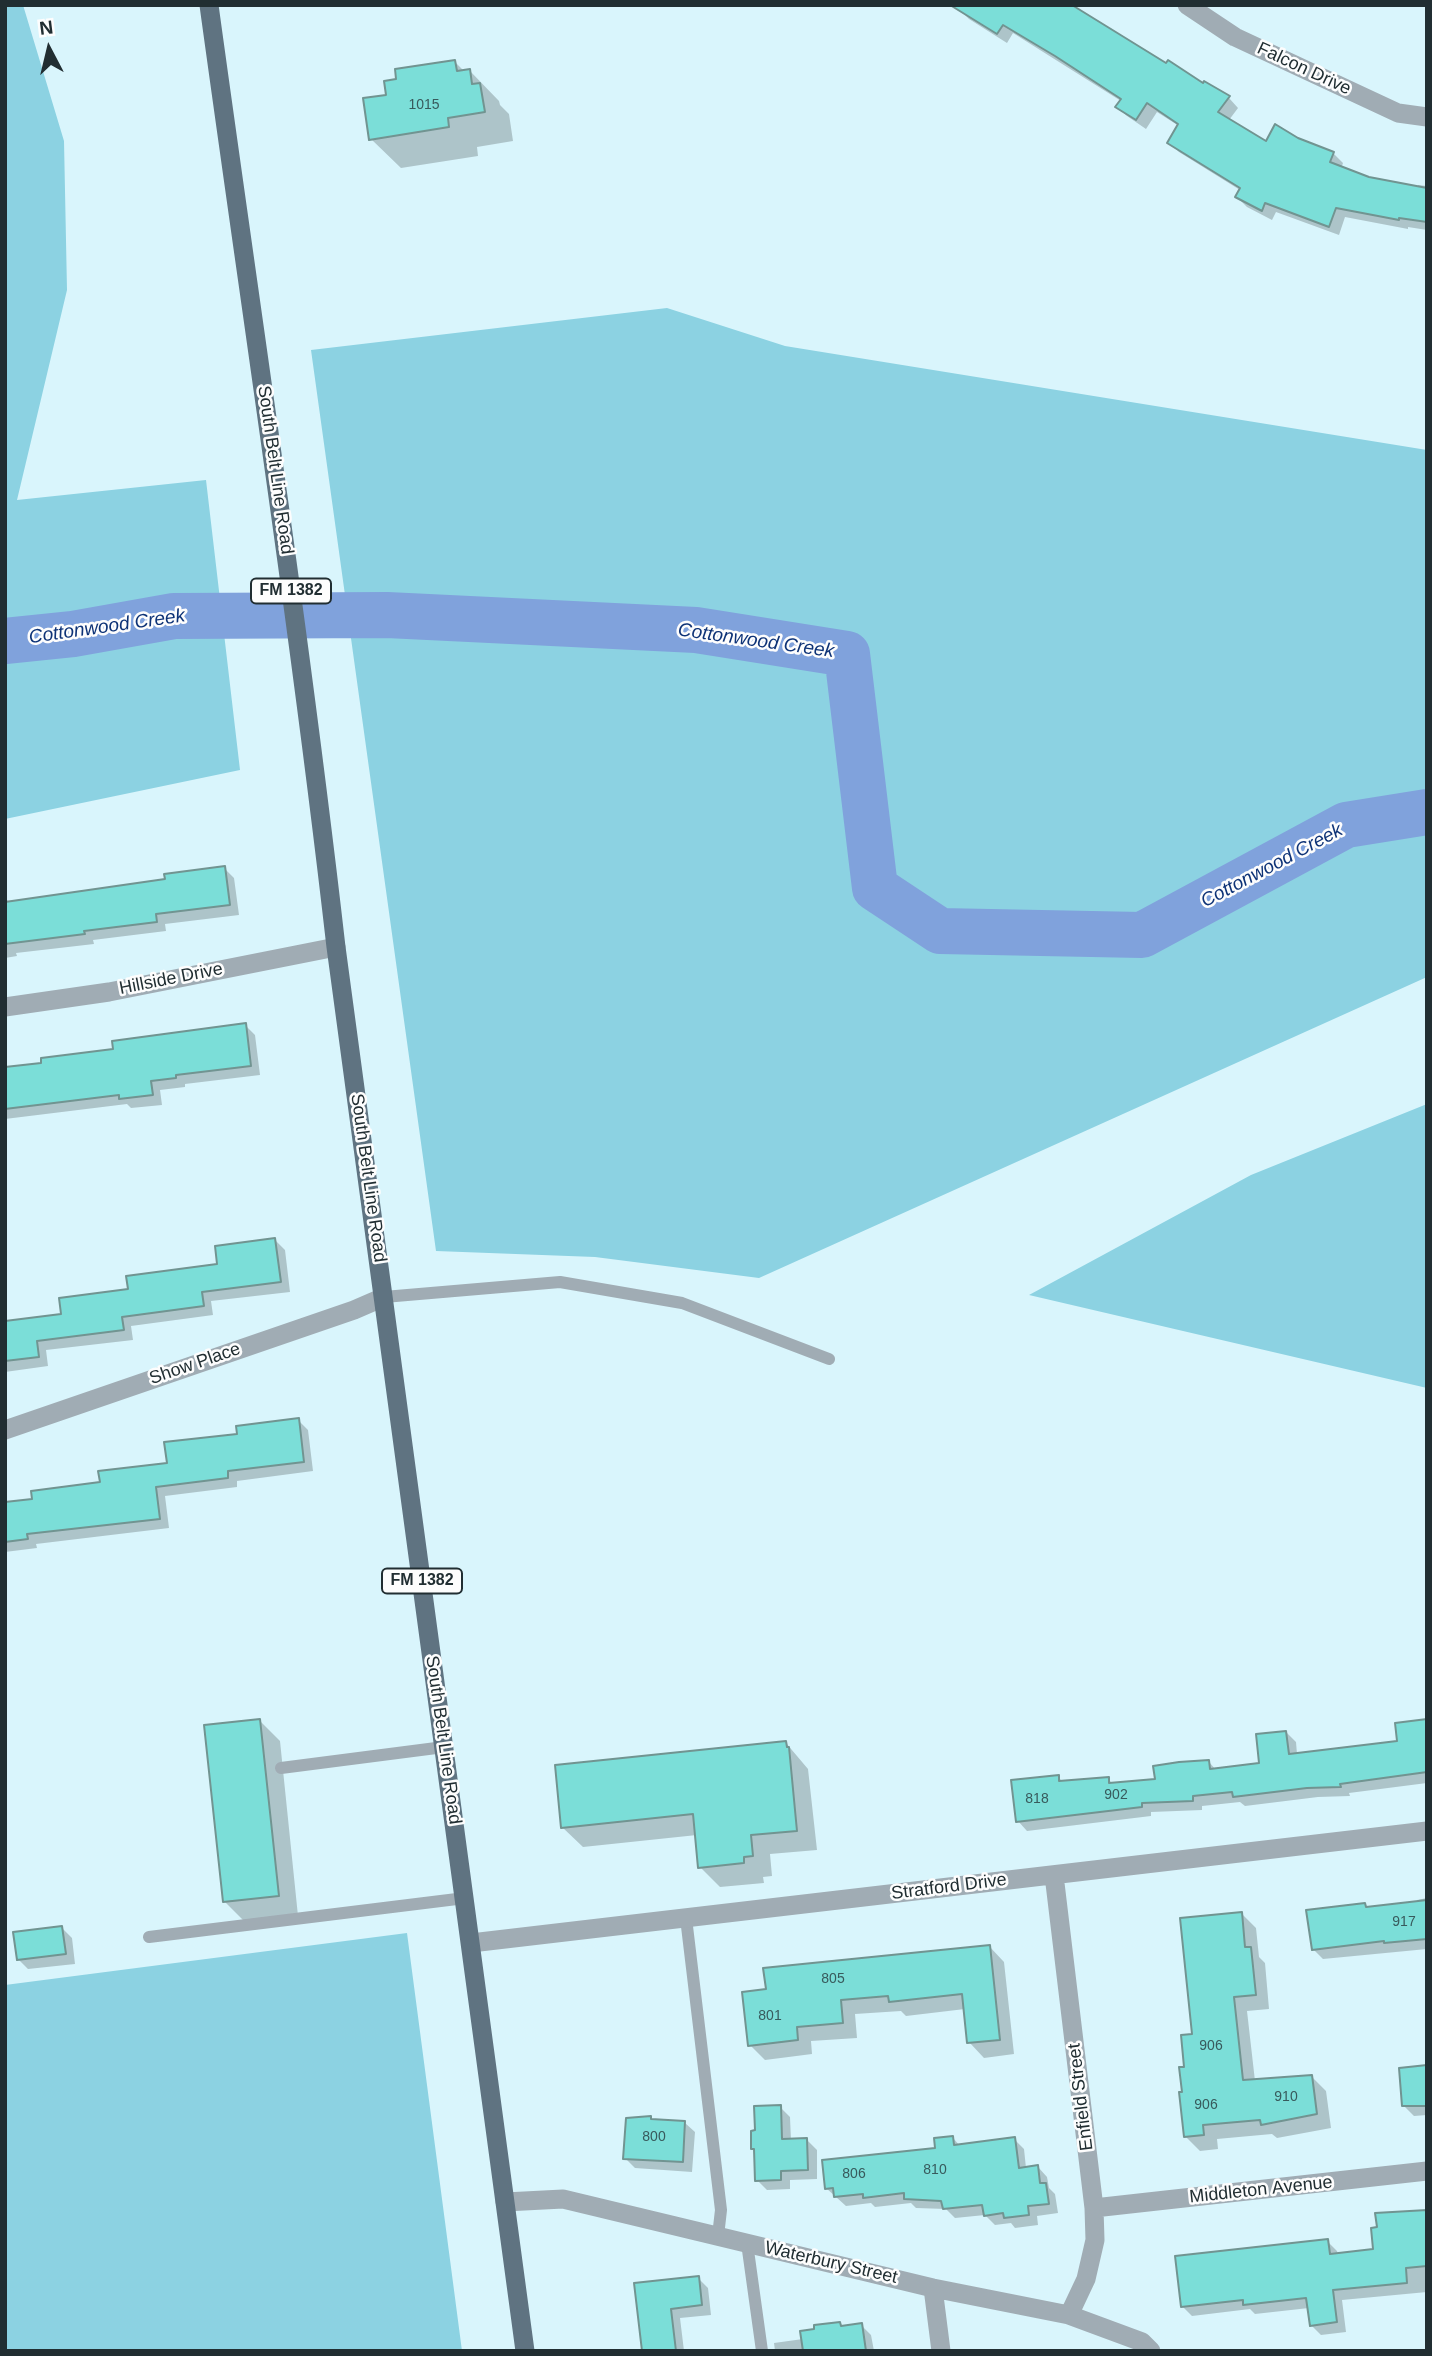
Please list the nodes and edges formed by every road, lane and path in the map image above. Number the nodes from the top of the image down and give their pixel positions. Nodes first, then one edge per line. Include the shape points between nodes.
1 (209, 5) edge
2 (1187, 5) edge
3 (1427, 117) edge
4 (336, 947) junction
5 (5, 1007) edge
6 (384, 1297) junction
7 (829, 1359) dead end
8 (5, 1430) edge
9 (444, 1747) junction
10 (281, 1768) dead end
11 (1427, 1831) edge
12 (1054, 1875) junction
13 (465, 1898) junction
14 (686, 1918) junction
15 (149, 1937) dead end
16 (471, 1943) junction
17 (1427, 2171) edge
18 (505, 2202) junction
19 (1094, 2208) junction
20 (718, 2236) junction
21 (747, 2243) junction
22 (933, 2288) junction
23 (1069, 2315) junction
24 (525, 2351) edge
25 (762, 2351) edge
26 (941, 2351) edge
27 (1151, 2351) edge

1 - 4 main road, South Belt Line Road / FM 1382
2 - 3 street, Falcon Drive via 1236,37 1386,108
4 - 5 street, Hillside Drive via 109,992
4 - 6 main road, South Belt Line Road / FM 1382
6 - 7 lane via 560,1282 682,1303
6 - 8 street, Show Place
6 - 9 main road, South Belt Line Road / FM 1382
9 - 10 lane
9 - 13 main road, South Belt Line Road / FM 1382
11 - 12 street, Stratford Drive
12 - 14 street, Stratford Drive
12 - 19 street, Enfield Street
13 - 15 lane
13 - 16 main road, South Belt Line Road / FM 1382
14 - 16 street, Stratford Drive
14 - 20 lane via 721,2210
16 - 18 main road, South Belt Line Road / FM 1382
17 - 19 street, Middleton Avenue
18 - 20 street, Waterbury Street via 563,2199
18 - 24 main road, South Belt Line Road / FM 1382
19 - 23 street, Enfield Street via 1095,2240 1086,2279
20 - 21 street, Waterbury Street
21 - 22 street, Waterbury Street
21 - 25 lane
22 - 23 street, Waterbury Street
22 - 26 street
23 - 27 street, Waterbury Street via 1142,2342

